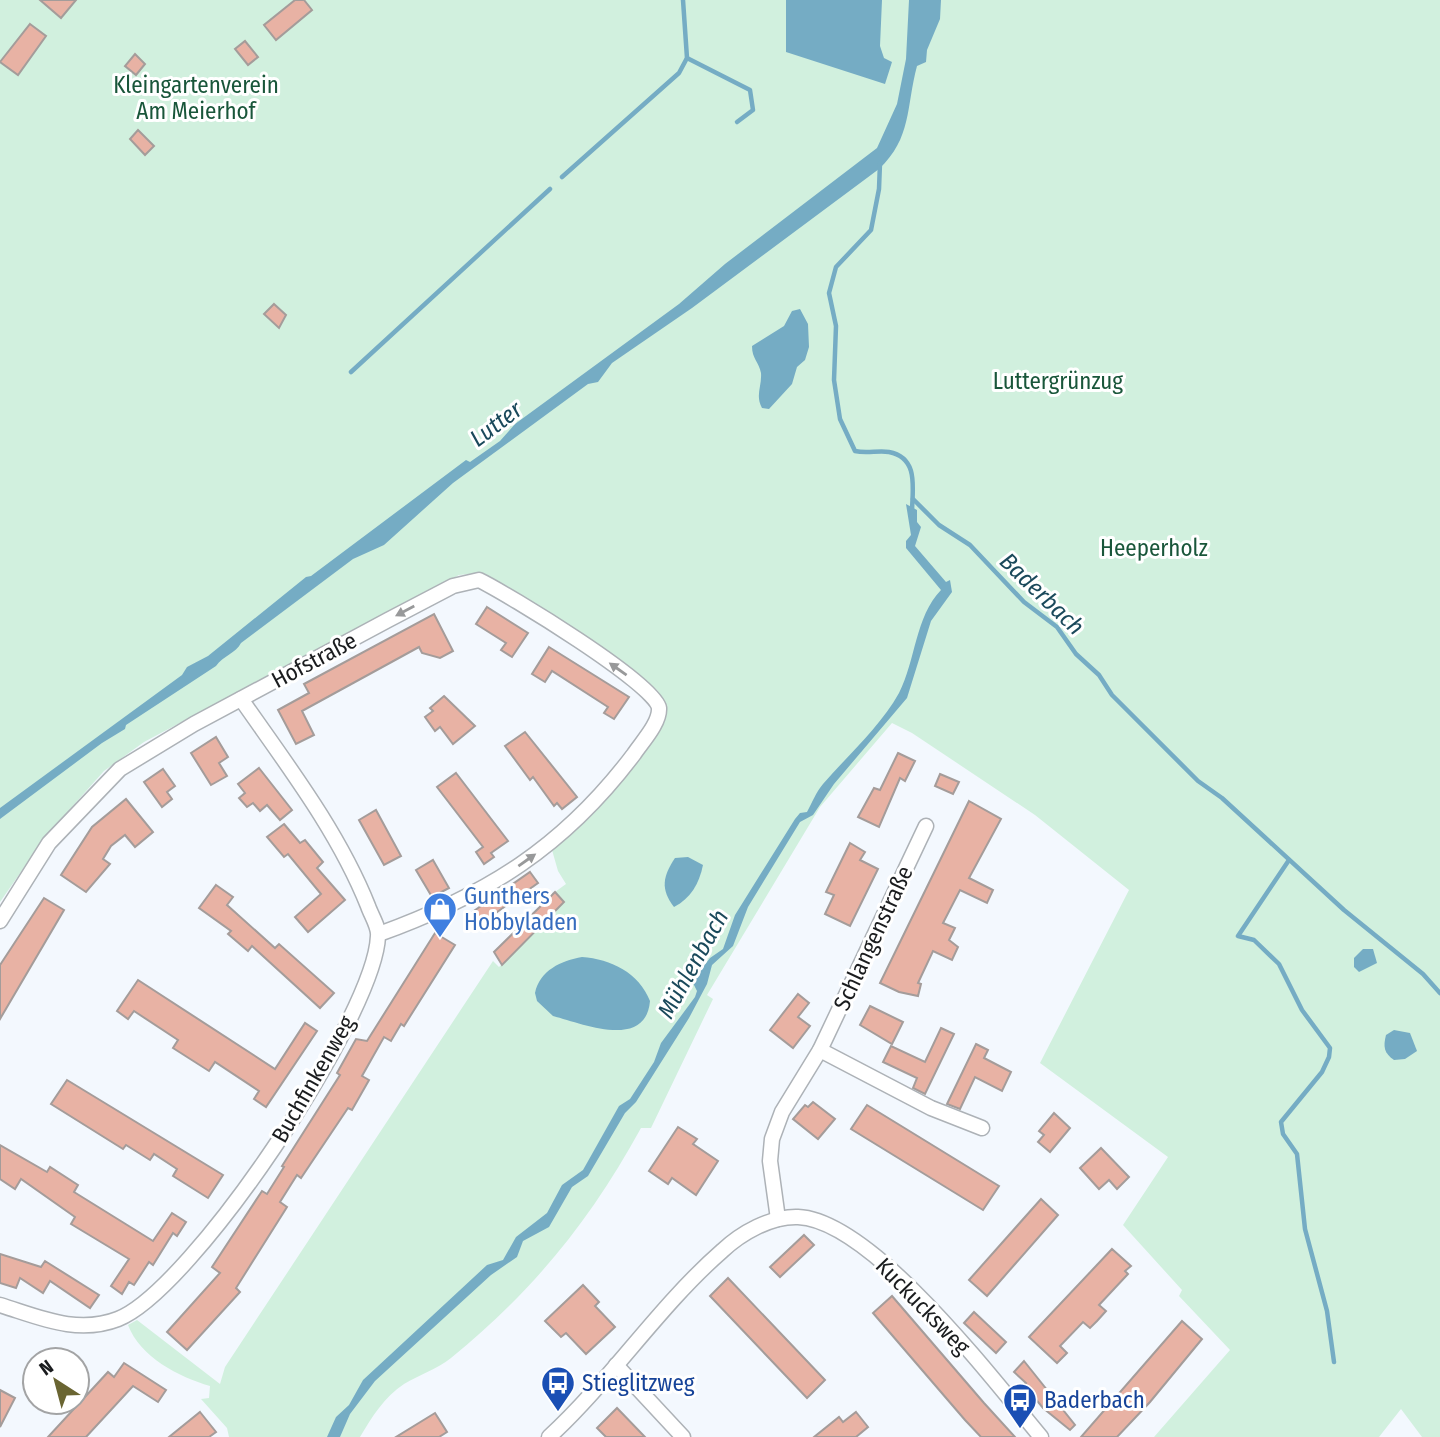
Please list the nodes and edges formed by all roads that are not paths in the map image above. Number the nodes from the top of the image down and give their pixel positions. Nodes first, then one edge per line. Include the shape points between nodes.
1 (241, 699) junction
2 (926, 826) dead end
3 (0, 921) edge
4 (379, 934) junction
5 (820, 1050) junction
6 (982, 1128) dead end
7 (778, 1219) junction
8 (0, 1305) edge
9 (616, 1365) junction
10 (548, 1437) edge
11 (683, 1437) edge
12 (1041, 1437) edge

1 - 3 street, Hofstraße via 120,769 49,843
1 - 4 street via 325,821 358,881
4 -> 1 street, Hofstraße via 467,899 531,858 597,801 657,718 655,698 565,632 479,580 453,586
2 - 5 street, Schlangenstraße
4 - 8 street, Buchfinkenweg via 362,991 339,1043 236,1199 160,1288 120,1318 96,1325 67,1325
5 - 6 street via 950,1117
5 - 7 street, Schlangenstraße via 782,1112 772,1139 770,1161
7 - 9 street via 721,1251
7 - 12 street, Kuckucksweg via 818,1221 868,1250 952,1333
9 - 10 street
9 - 11 street

